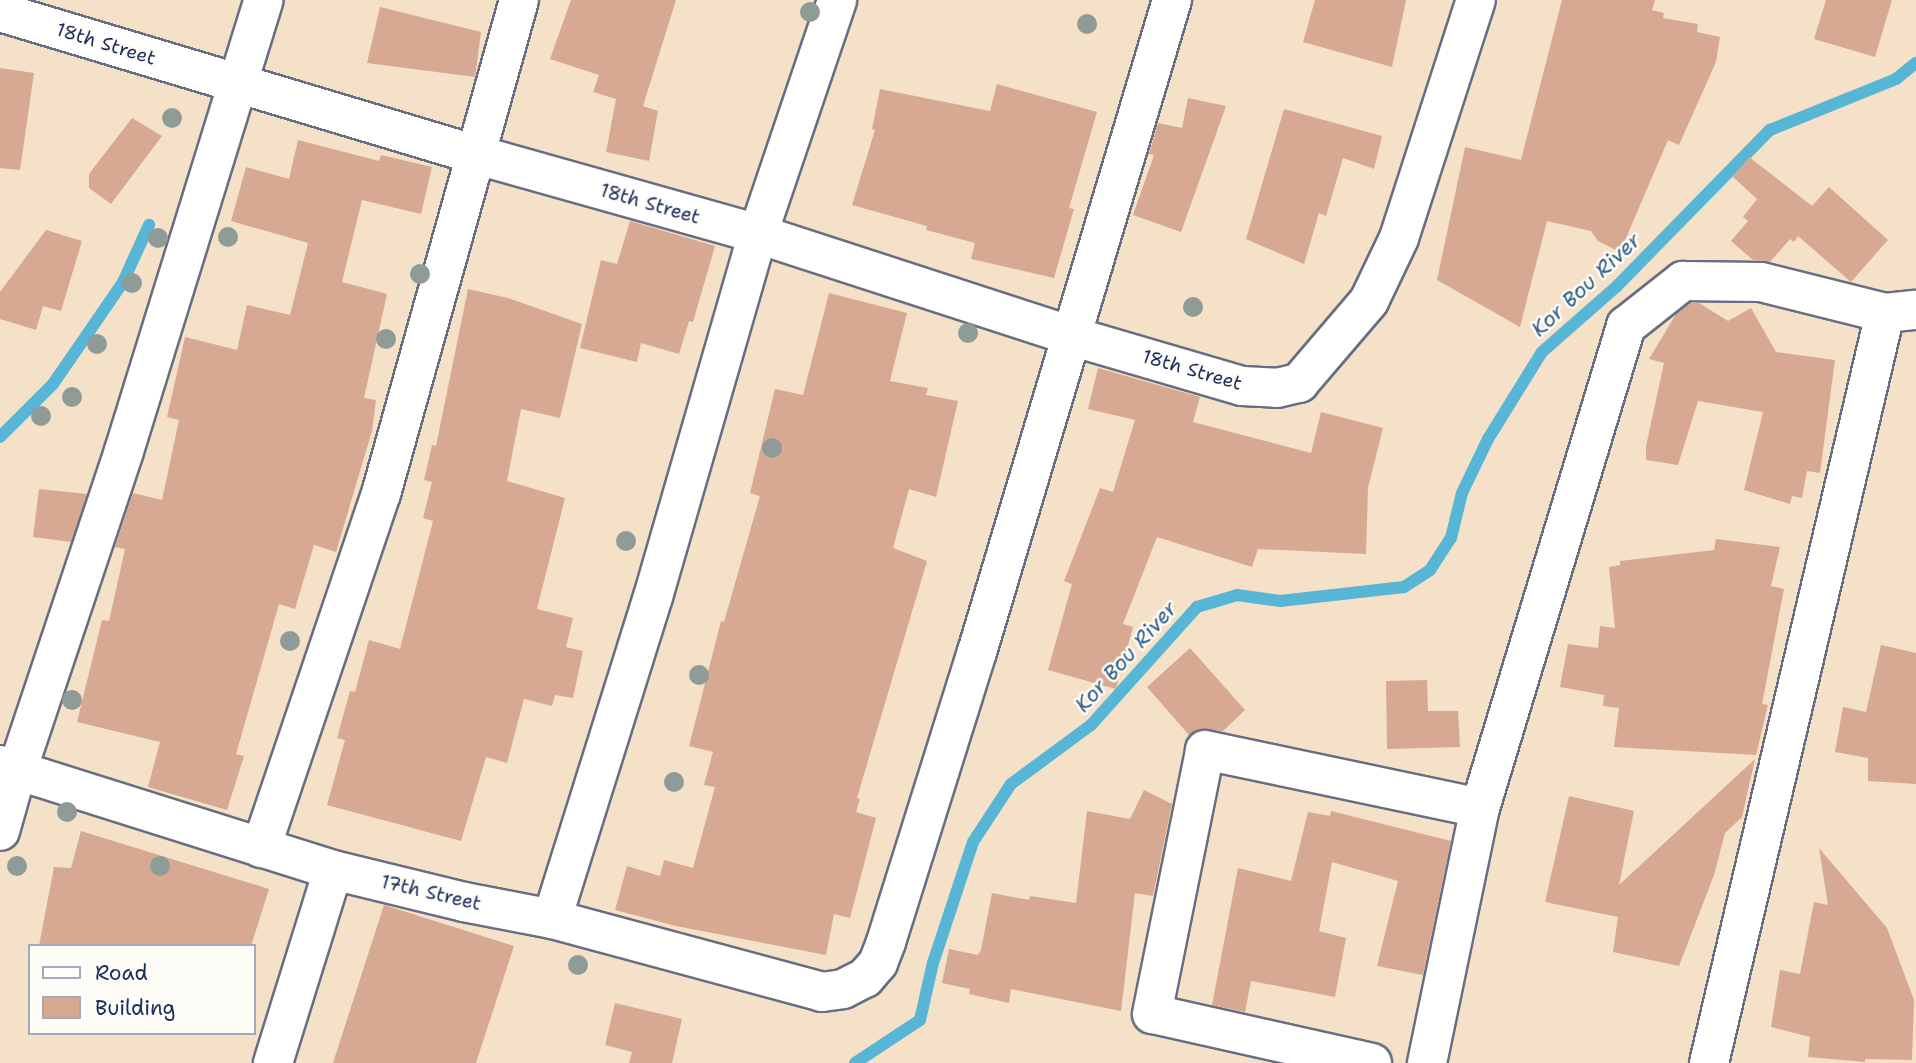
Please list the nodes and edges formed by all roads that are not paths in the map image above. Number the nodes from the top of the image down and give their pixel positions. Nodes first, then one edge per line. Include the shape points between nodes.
1 (264, 0) edge
2 (519, 0) edge
3 (837, 0) edge
4 (1172, 0) edge
5 (1476, 0) edge
6 (0, 12) edge
7 (238, 83) junction
8 (474, 154) junction
9 (758, 234) junction
10 (1901, 311) edge
11 (1071, 335) junction
12 (8, 768) edge
13 (1480, 808) junction
14 (0, 831) edge
15 (261, 848) junction
16 (333, 870) junction
17 (552, 919) junction
18 (273, 1063) edge
19 (1372, 1063) edge
20 (1427, 1063) edge
21 (1709, 1063) edge

1 - 7 street
2 - 8 street
3 - 9 street
4 - 11 street
5 - 11 street, 18th Street via 1399,238 1369,301 1299,383 1277,388 1242,386
6 - 7 street, 18th Street
7 - 8 street, 18th Street
7 - 12 street via 124,451
8 - 9 street, 18th Street
8 - 15 street via 381,494
9 - 11 street, 18th Street
9 - 17 street via 653,597
10 - 13 street via 1762,282 1683,281 1626,326
10 - 21 street
11 - 17 street, 17th Street via 886,942 878,963 865,978 843,989 822,992
12 - 14 street
12 - 15 street, 17th Street
13 - 19 street via 1205,750 1152,1014
13 - 20 street
15 - 16 street, 17th Street
16 - 17 street, 17th Street
16 - 18 street

